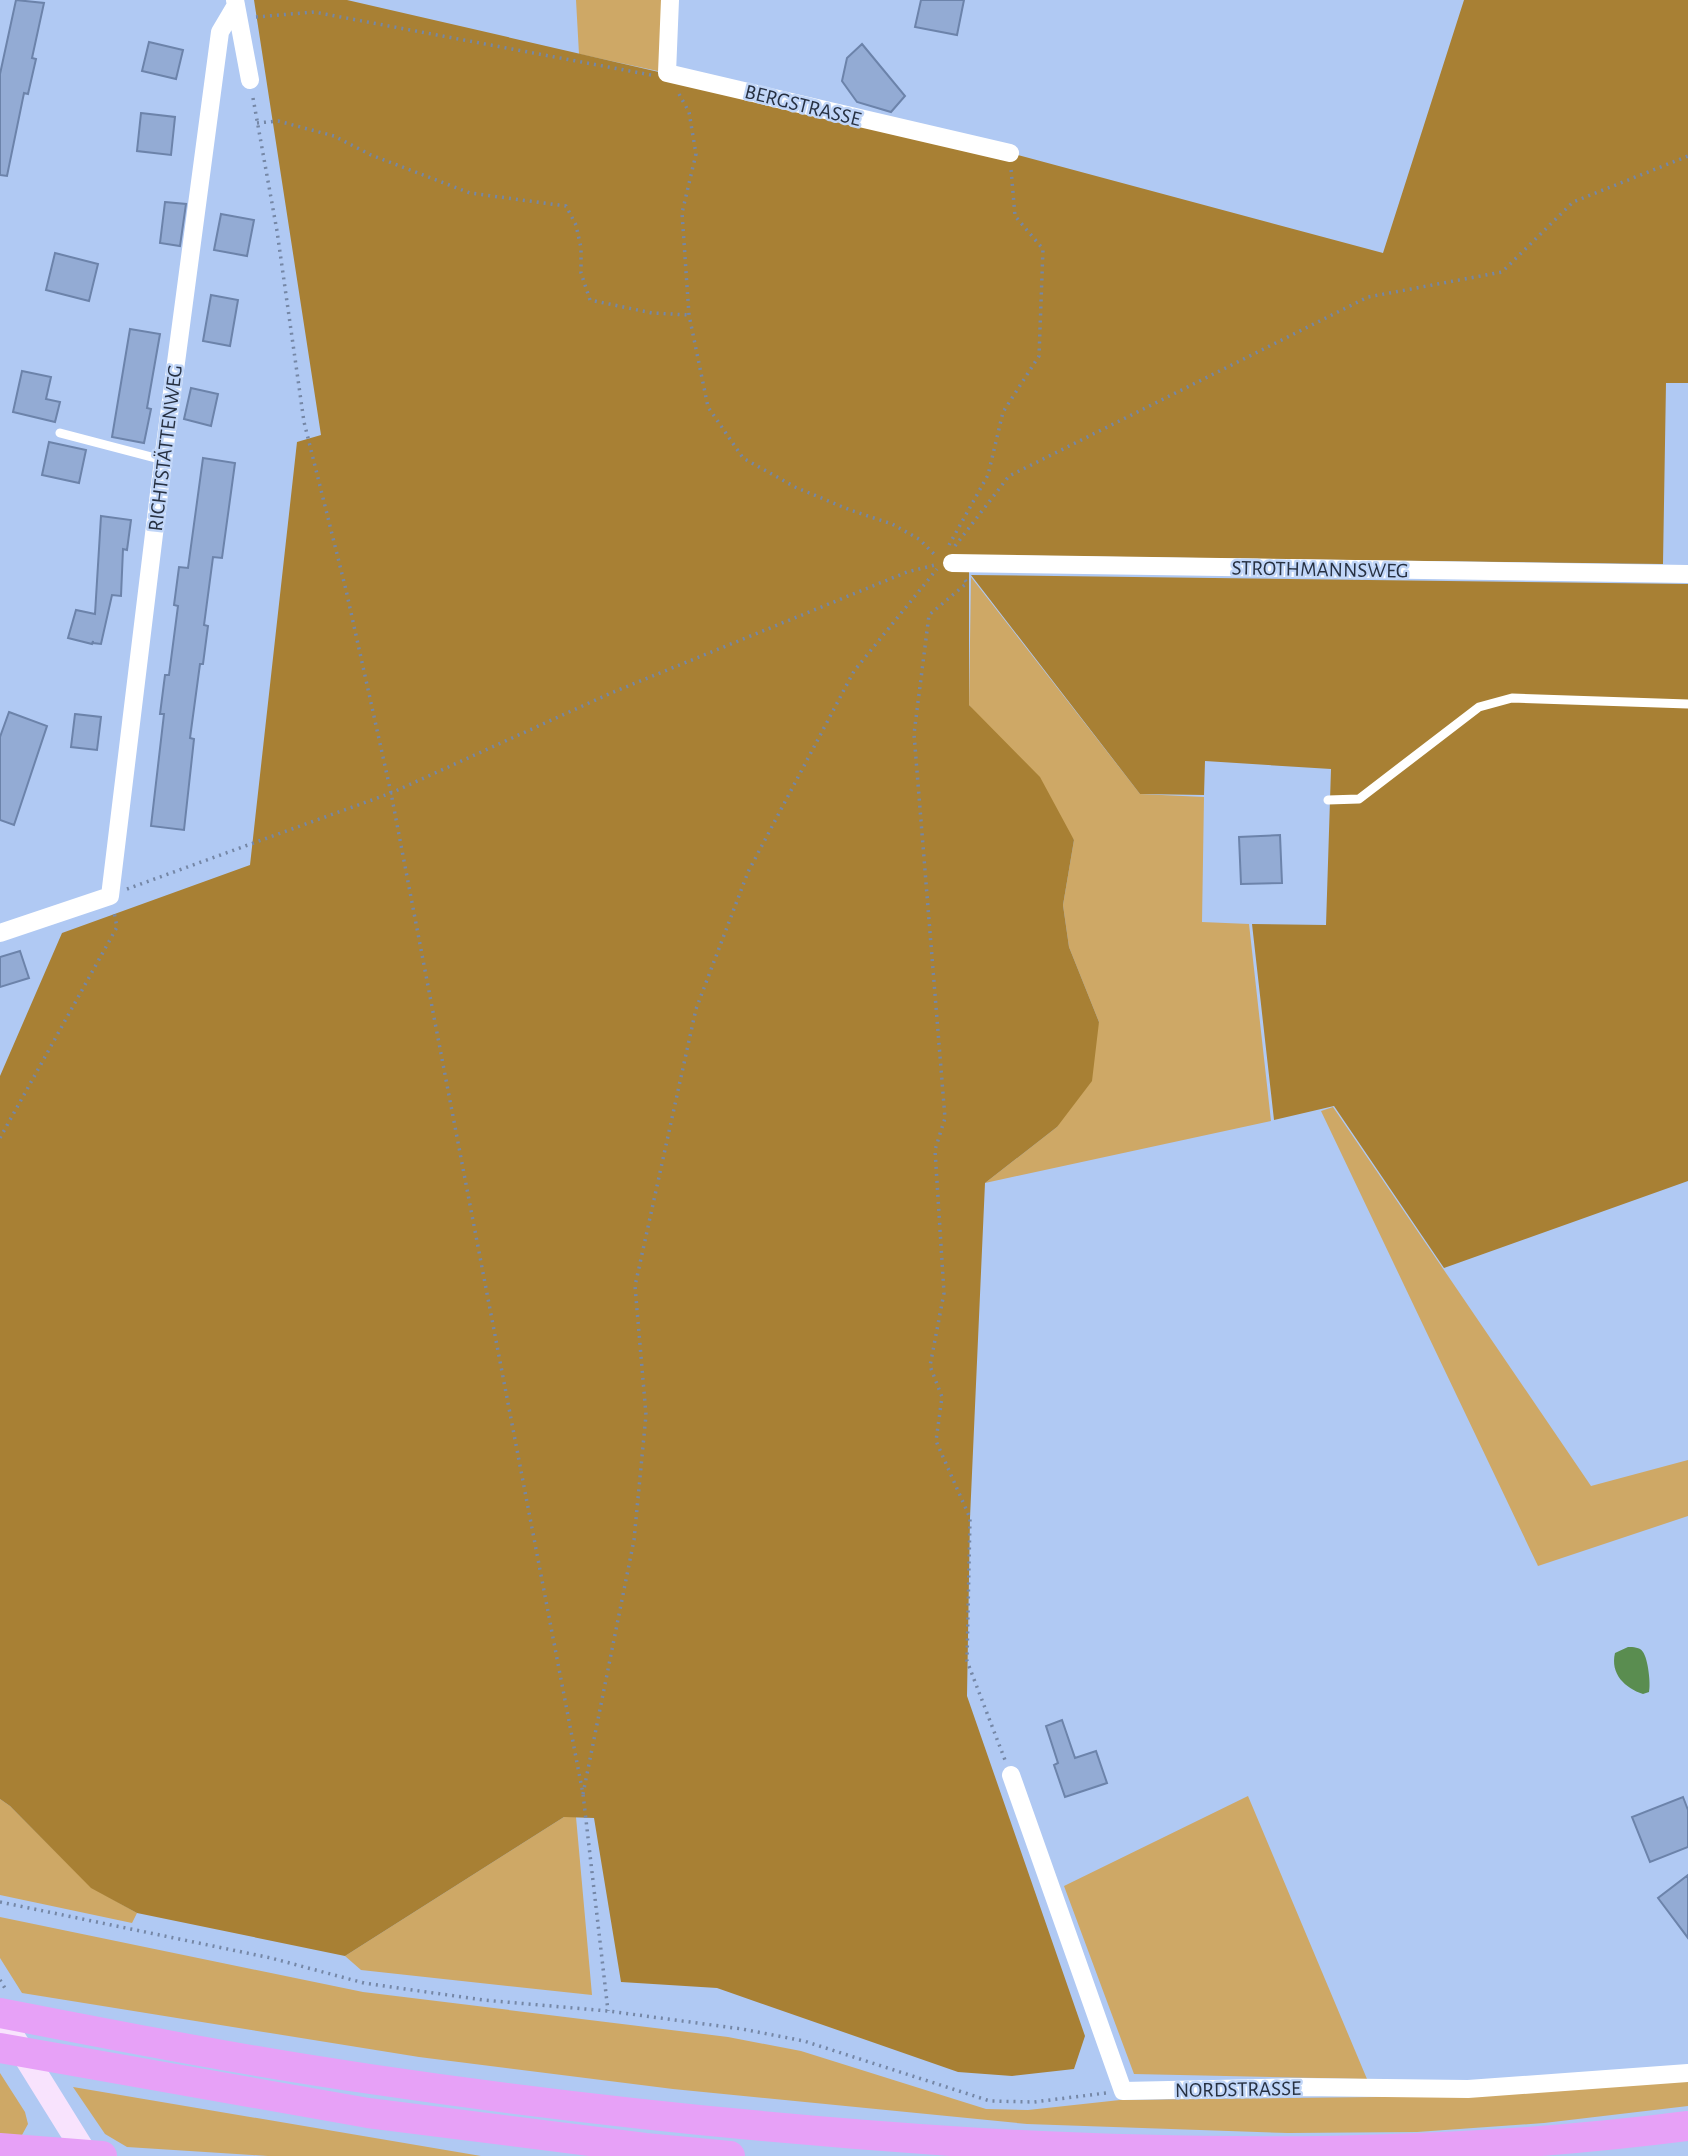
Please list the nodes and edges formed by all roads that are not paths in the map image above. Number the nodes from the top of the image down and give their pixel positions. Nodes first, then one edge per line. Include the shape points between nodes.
1 (670, 0) edge
2 (236, 8) edge
3 (250, 80) road end
4 (1010, 153) road end
5 (60, 433) dead end
6 (163, 460) junction
7 (947, 558) road end
8 (1688, 574) edge
9 (1688, 704) edge
10 (1328, 800) dead end
11 (0, 933) edge
12 (1011, 1775) road end
13 (0, 2015) edge
14 (0, 2049) edge
15 (1688, 2073) edge
16 (1688, 2126) edge
17 (0, 2148) edge
18 (91, 2155) edge
19 (730, 2156) edge

1 - 4 street, BERGSTRASSE via 667,73
2 - 3 street
2 - 6 street, RICHTSTÄTTENWEG via 220,32
5 - 6 lane
6 - 11 street, RICHTSTÄTTENWEG via 110,896
7 - 8 street, STROTHMANNSWEG
9 - 10 lane via 1512,698 1479,707 1359,799
12 - 15 street, NORDSTRASSE via 1123,2091 1468,2089
13 - 16 highway via 371,2079 646,2116 888,2137 1187,2153 1322,2153 1491,2148
13 - 18 main road
14 - 19 highway via 368,2113
17 - 18 highway

